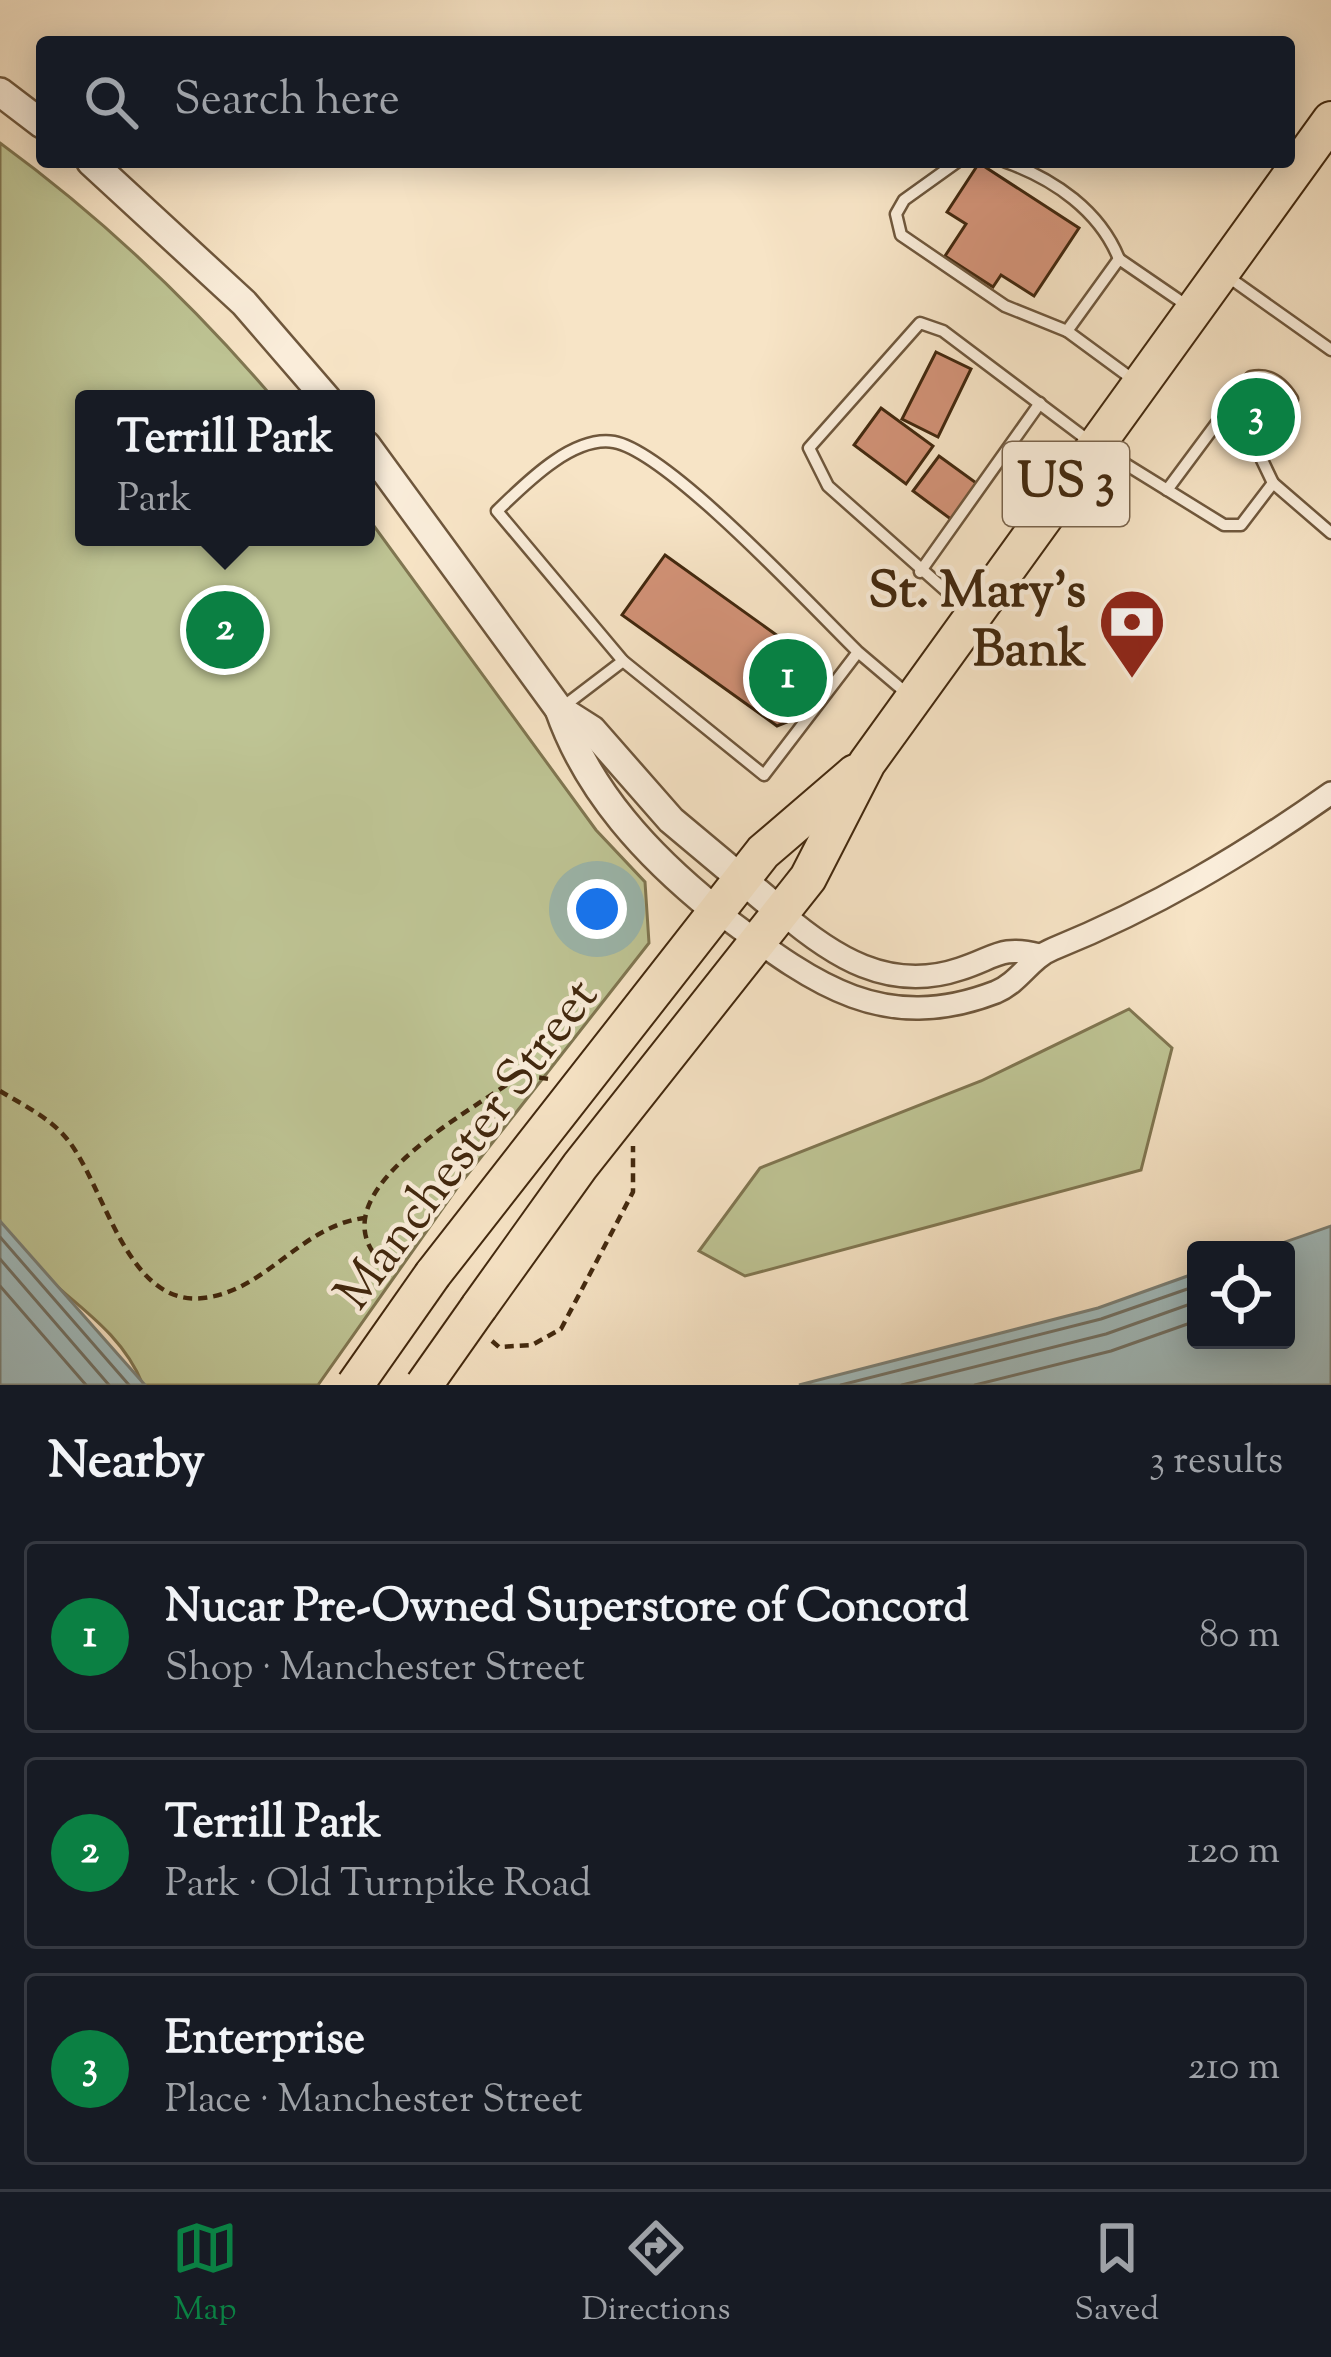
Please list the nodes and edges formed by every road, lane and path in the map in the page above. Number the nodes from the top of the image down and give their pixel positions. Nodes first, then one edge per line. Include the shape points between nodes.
1 (0, 92) edge
2 (36, 119) edge
3 (1331, 120) edge
4 (98, 168) edge
5 (949, 168) edge
6 (1023, 168) edge
7 (1119, 260) junction
8 (1220, 270) junction
9 (1191, 308) junction
10 (1067, 331) junction
11 (1328, 343) edge
12 (1138, 382) junction
13 (319, 390) edge
14 (1040, 404) junction
15 (1286, 414) dead end
16 (1270, 437) dead end
17 (1094, 445) junction
18 (375, 457) edge
19 (1274, 483) junction
20 (1167, 490) junction
21 (1331, 533) edge
22 (920, 572) junction
23 (974, 615) junction
24 (858, 652) junction
25 (623, 661) junction
26 (913, 698) junction
27 (560, 709) junction
28 (867, 764) junction
29 (1331, 793) edge
30 (741, 878) junction
31 (715, 910) junction
32 (781, 912) junction
33 (757, 941) junction
34 (1039, 955) junction
35 (0, 1090) edge
36 (365, 1218) dead end
37 (355, 1385) edge
38 (424, 1385) edge

1 - 2 street
3 - 8 main road, Manchester Street / US 3
4 - 13 street via 244,303
5 - 10 lane via 904,200 896,214 901,235 1005,306
6 - 7 lane via 1095,215
7 - 9 lane
7 - 10 lane
8 - 9 main road, Manchester Street / US 3
8 - 11 lane
9 - 12 main road, Manchester Street / US 3
10 - 12 lane
12 - 17 main road, Manchester Street / US 3
14 - 17 lane
14 - 22 lane
14 - 22 lane via 943,331 920,323 809,448 828,486
15 - 20 lane via 1292,399 1284,387 1251,377
16 - 19 lane via 1262,460
17 - 20 lane
17 - 23 main road, Manchester Street / US 3
18 - 27 street
19 - 20 lane via 1241,525 1224,525
19 - 21 lane
22 - 23 lane
23 - 26 main road, Manchester Street / US 3
24 - 25 lane via 764,775
24 - 25 lane via 688,490 613,442 578,449 497,511
24 - 26 lane
25 - 27 lane
26 - 28 main road, Manchester Street / US 3
27 - 30 street via 592,730 670,820
27 - 31 street via 599,791
28 - 30 main road, Manchester Street / US 3 via 770,843
28 - 32 main road, Manchester Street / US 3 via 808,878
29 - 34 street via 1217,871
30 - 31 main road, Manchester Street / US 3
30 - 32 street
31 - 33 street
31 - 37 main road, Manchester Street / US 3, bridge
32 - 33 main road, Manchester Street / US 3
32 - 34 street via 842,959 902,977 956,971 1010,947
33 - 34 street via 850,998 910,1009 999,991
33 - 38 main road, Manchester Street / US 3, bridge via 580,1166
35 - 36 path via 68,1139 134,1259 160,1290 199,1299 238,1290 337,1221

